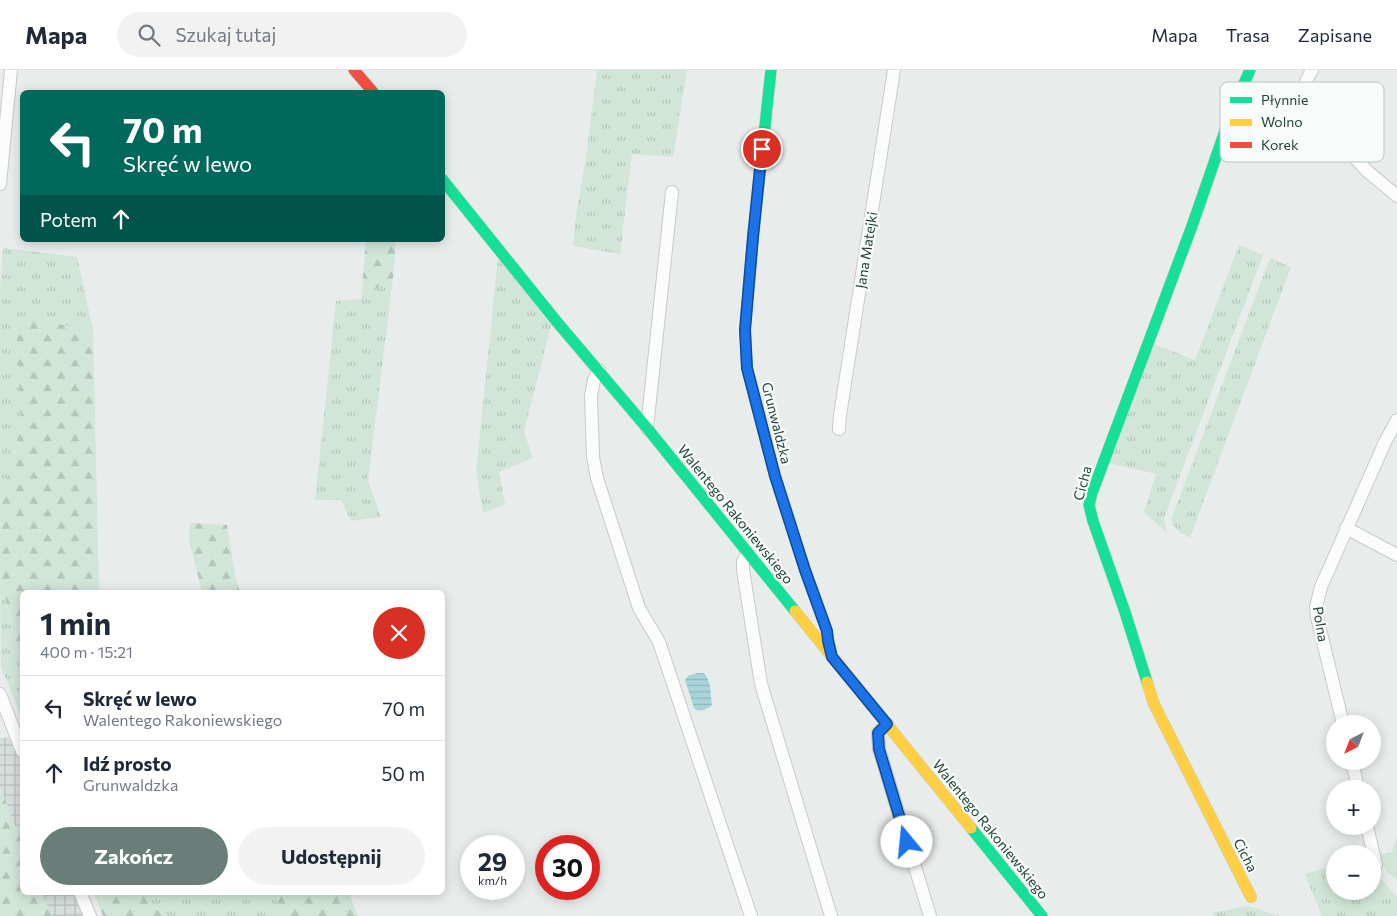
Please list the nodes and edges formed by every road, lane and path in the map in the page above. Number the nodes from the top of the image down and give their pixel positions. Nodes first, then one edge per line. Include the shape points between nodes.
1 (11, 70) edge
2 (354, 70) edge
3 (771, 70) edge
4 (894, 70) edge
5 (1250, 70) edge
6 (1312, 70) edge
7 (1245, 82) edge
8 (1306, 82) edge
9 (371, 90) edge
10 (1220, 145) edge
11 (1359, 162) edge
12 (445, 183) edge
13 (0, 184) edge
14 (672, 192) dead end
15 (1397, 196) edge
16 (599, 370) junction
17 (1397, 420) edge
18 (648, 428) junction
19 (840, 429) dead end
20 (1346, 528) junction
21 (748, 554) junction
22 (1397, 555) edge
23 (832, 657) junction
24 (0, 694) edge
25 (1341, 715) edge
26 (887, 724) junction
27 (20, 746) edge
28 (81, 895) edge
29 (1251, 897) dead end
30 (90, 916) edge
31 (751, 916) edge
32 (831, 916) edge
33 (930, 916) edge
34 (1042, 916) edge

1 - 13 street
2 - 9 street
3 - 23 street, Grunwaldzka via 745,330 747,368 775,476 827,631
4 - 19 street, Jana Matejki
5 - 7 street, Cicha
6 - 8 street
10 - 29 street, Cicha via 1090,505 1154,704
11 - 15 street
12 - 16 street, Walentego Rakoniewskiego
14 - 18 street
16 - 18 street, Walentego Rakoniewskiego
16 - 31 street via 591,396 597,478 640,608 659,642
17 - 20 street, Polna
18 - 21 street, Walentego Rakoniewskiego
20 - 22 street
20 - 25 street, Polna via 1316,607
21 - 23 street, Walentego Rakoniewskiego
21 - 32 street via 743,561 743,570 761,684
23 - 26 street, Walentego Rakoniewskiego
24 - 27 street
26 - 33 street via 878,733 879,749
26 - 34 street, Walentego Rakoniewskiego
28 - 30 street

